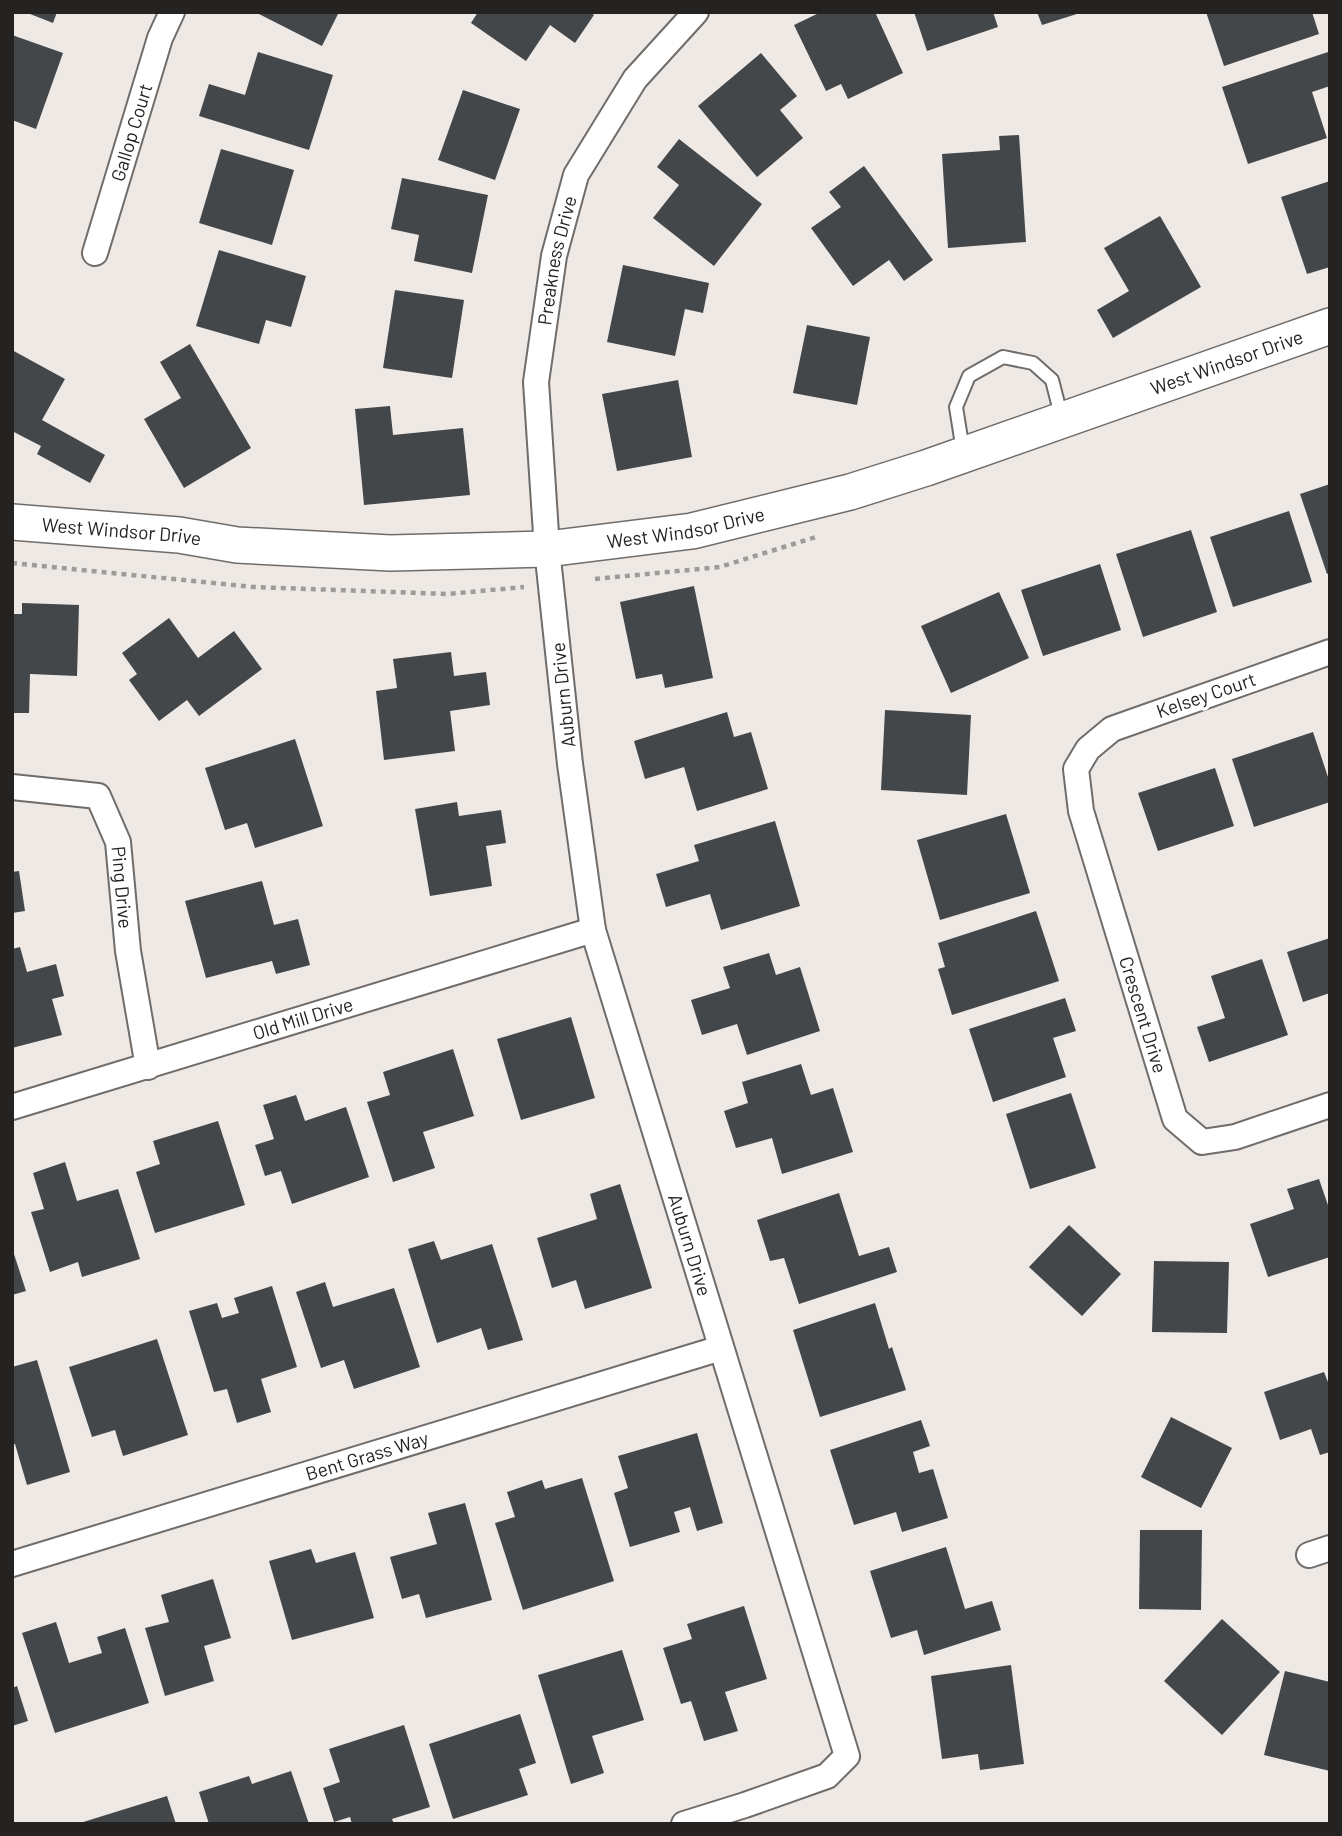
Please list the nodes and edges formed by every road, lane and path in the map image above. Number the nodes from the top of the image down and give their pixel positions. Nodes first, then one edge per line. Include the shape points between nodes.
1 (172, 12) edge
2 (696, 12) edge
3 (95, 253) dead end
4 (1330, 326) edge
5 (1062, 421) junction
6 (964, 455) junction
7 (12, 522) edge
8 (547, 549) junction
9 (1330, 652) edge
10 (1088, 749) joint
11 (12, 787) edge
12 (593, 930) junction
13 (148, 1067) junction
14 (1330, 1105) edge
15 (12, 1107) edge
16 (722, 1348) junction
17 (12, 1564) edge
18 (684, 1824) edge

1 - 3 street, Gallop Court via 160,38
2 - 8 street, Preakness Drive via 635,79 576,175 554,256 536,382
4 - 5 street, West Windsor Drive
5 - 6 street, West Windsor Drive
5 - 6 lane via 1052,380 1033,363 1003,357 969,376 956,407
6 - 8 street, West Windsor Drive via 850,492 692,531
7 - 8 street, West Windsor Drive via 179,535 237,545 390,553
8 - 12 street, Auburn Drive
9 - 10 street, Kelsey Court via 1112,729
10 - 14 street, Crescent Drive via 1076,769 1081,811 1175,1119 1202,1142 1236,1137
11 - 13 street, Ping Drive via 98,796 118,842 128,951
12 - 13 street, Old Mill Drive
12 - 16 street, Auburn Drive
13 - 15 street, Old Mill Drive
16 - 17 street, Bent Grass Way
16 - 18 street, Auburn Drive via 847,1756 827,1776

